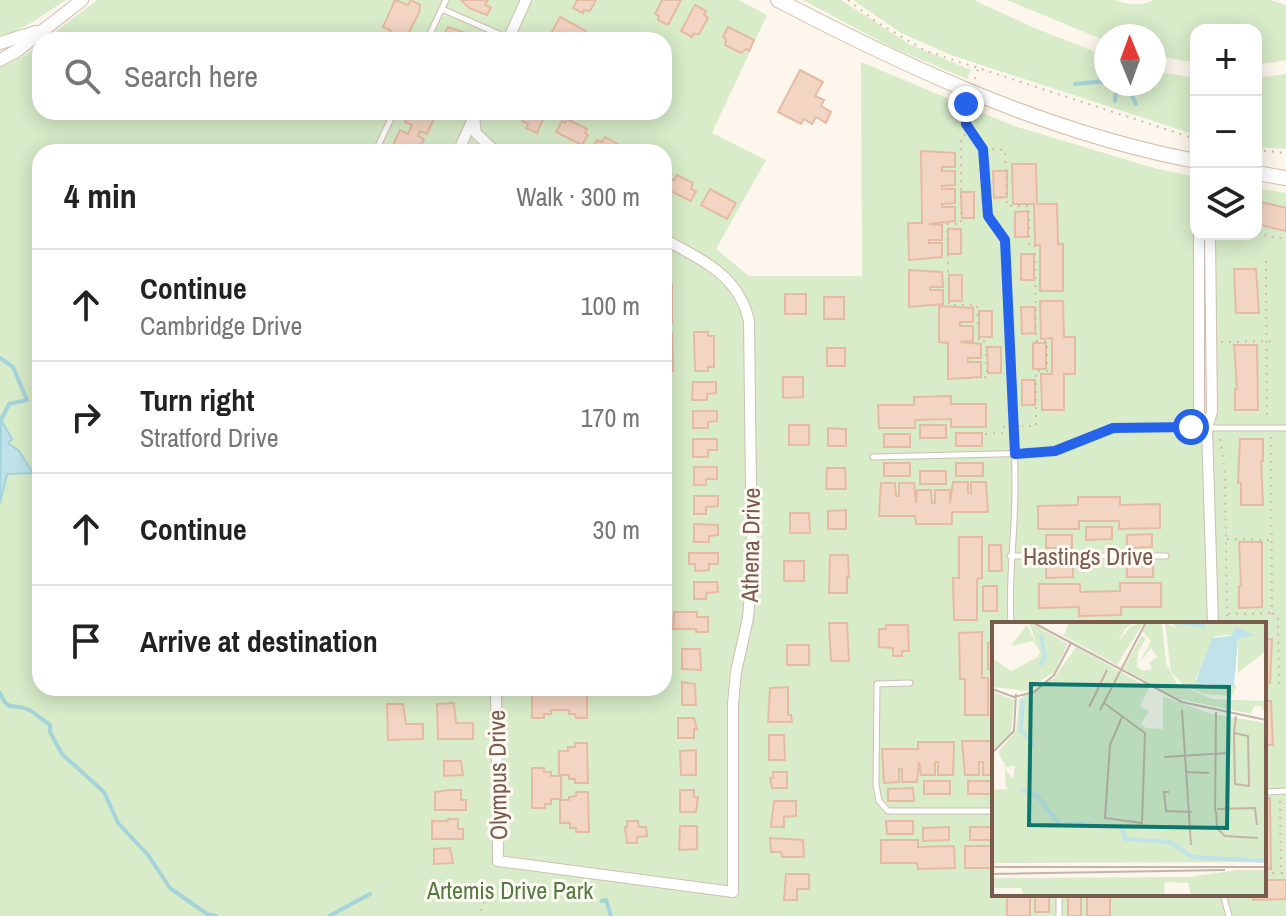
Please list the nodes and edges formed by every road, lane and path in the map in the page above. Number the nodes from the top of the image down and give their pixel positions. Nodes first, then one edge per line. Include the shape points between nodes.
1 (82, 0) edge
2 (446, 0) edge
3 (526, 0) edge
4 (778, 0) edge
5 (848, 0) edge
6 (442, 9) junction
7 (39, 32) edge
8 (431, 32) edge
9 (493, 32) edge
10 (511, 32) edge
11 (32, 34) edge
12 (32, 38) edge
13 (0, 43) edge
14 (0, 60) edge
15 (970, 91) junction
16 (390, 120) edge
17 (472, 120) edge
18 (475, 120) edge
19 (970, 131) junction
20 (1190, 137) edge
21 (379, 144) edge
22 (462, 144) edge
23 (488, 144) edge
24 (983, 149) junction
25 (1262, 151) edge
26 (1286, 153) edge
27 (1190, 160) edge
28 (1262, 174) edge
29 (1286, 178) edge
30 (1262, 235) edge
31 (1286, 239) edge
32 (1199, 240) edge
33 (1210, 240) edge
34 (672, 243) edge
35 (1266, 261) dead end
36 (1266, 341) junction
37 (1276, 341) dead end
38 (1212, 342) junction
39 (968, 378) dead end
40 (1267, 419) dead end
41 (1014, 426) junction
42 (1207, 428) junction
43 (1286, 428) edge
44 (985, 434) dead end
45 (1271, 436) dead end
46 (1220, 439) dead end
47 (1015, 454) junction
48 (873, 457) dead end
49 (1225, 539) junction
50 (1272, 540) junction
51 (1010, 556) junction
52 (1166, 556) dead end
53 (1272, 613) junction
54 (1227, 615) junction
55 (1011, 622) edge
56 (1213, 622) edge
57 (1227, 622) edge
58 (910, 683) dead end
59 (1279, 684) dead end
60 (496, 696) edge
61 (1286, 791) edge
62 (1266, 792) edge
63 (1280, 796) dead end
64 (992, 811) edge
65 (498, 861) joint
66 (1266, 873) edge
67 (1281, 873) junction
68 (1286, 873) edge
69 (491, 883) dead end
70 (1224, 896) edge
71 (481, 911) dead end
72 (1229, 916) edge

1 - 7 street
2 - 6 lane
3 - 10 street
4 - 15 main road
5 - 20 path via 926,51
6 - 8 lane
6 - 9 lane
11 - 13 street
12 - 14 street
15 - 19 path
15 - 27 main road
16 - 21 lane
17 - 22 street
18 - 23 street via 476,133
19 - 24 path
19 - 39 path via 961,138 961,224 947,224 949,305 977,305 979,342 986,341 987,377
24 - 41 lane via 988,216 1005,240
24 - 41 path via 1005,150 1007,206 1029,206 1036,341 1047,341 1047,371 1036,371 1036,426
25 - 26 path
28 - 29 main road
30 - 31 path
32 - 42 street via 1199,413
33 - 38 street
34 - 65 street, Athena Drive via 726,276 742,298 749,321 752,571 733,704 733,892
35 - 36 path
36 - 37 path
36 - 38 path
36 - 40 path
38 - 42 street via 1212,412
41 - 44 path via 1004,426 1004,433
41 - 47 lane
42 - 43 lane
42 - 47 lane via 1113,428 1055,451
42 - 56 street
45 - 50 path
46 - 49 path
47 - 48 lane
47 - 51 lane
49 - 50 path
49 - 54 path
50 - 53 path
51 - 52 lane, Hastings Drive
51 - 55 lane
53 - 54 path
53 - 59 path via 1278,617
54 - 57 path
58 - 64 lane via 877,684 879,801 888,811
60 - 65 street, Olympus Drive
61 - 62 lane
63 - 67 path
66 - 67 path
67 - 68 path
69 - 71 path
70 - 72 lane

